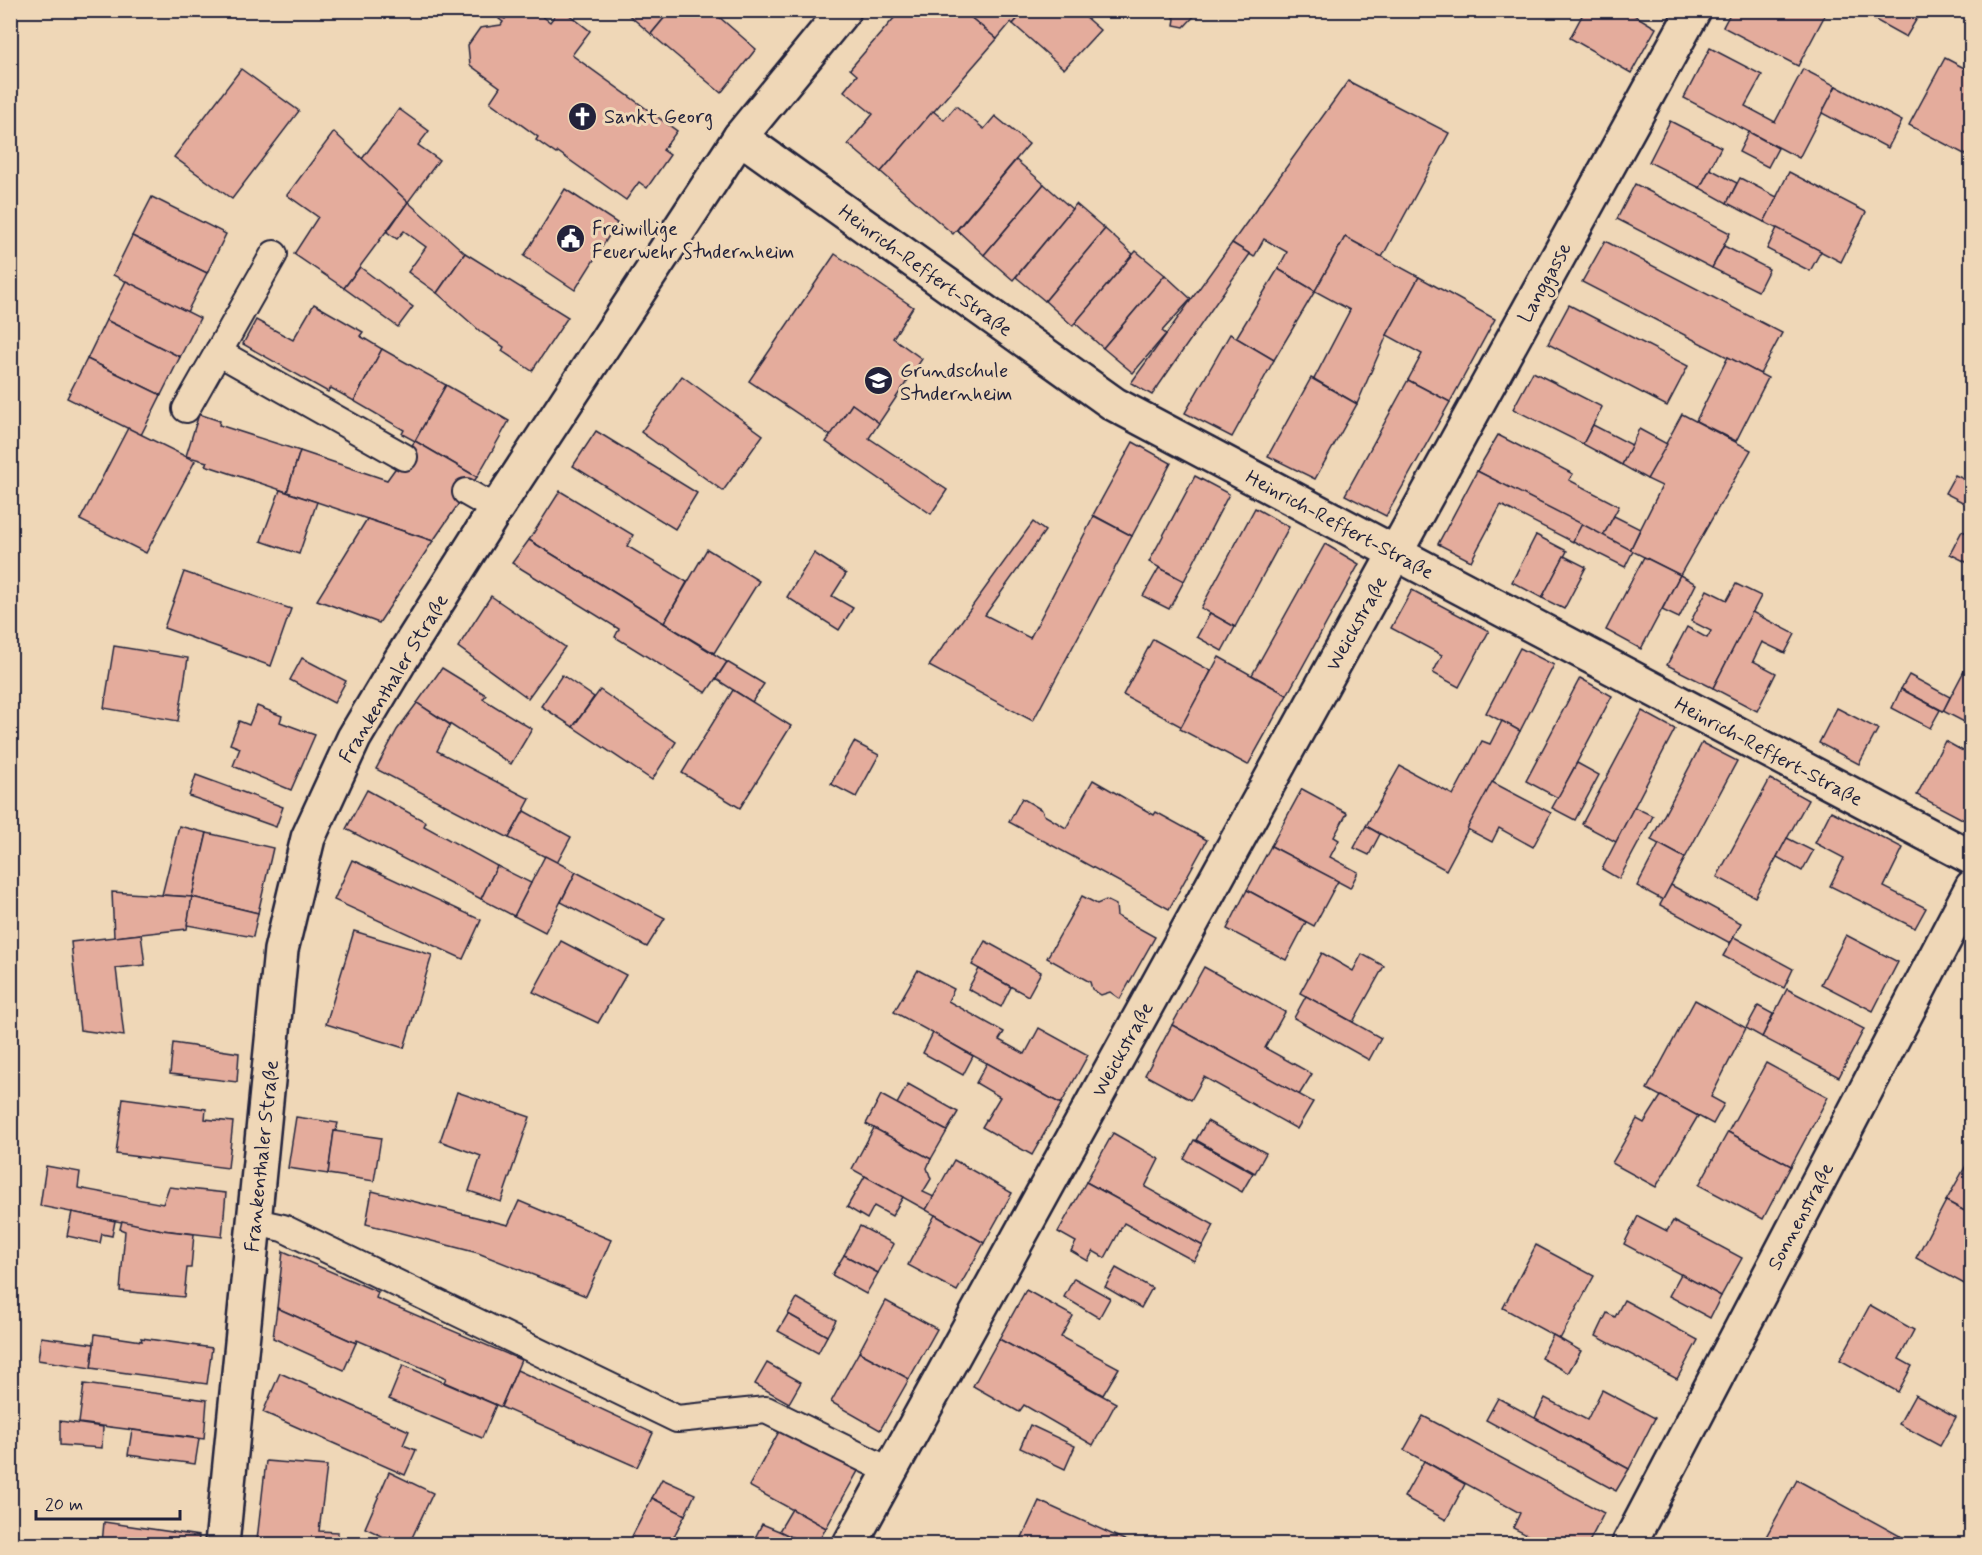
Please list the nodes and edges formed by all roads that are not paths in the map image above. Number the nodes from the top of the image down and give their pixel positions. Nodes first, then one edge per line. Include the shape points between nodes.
1 (844, 10) edge
2 (1694, 10) edge
3 (740, 137) junction
4 (274, 254) dead end
5 (218, 352) junction
6 (186, 409) dead end
7 (404, 457) dead end
8 (466, 492) dead end
9 (496, 509) junction
10 (1395, 553) junction
11 (1971, 858) edge
12 (1971, 887) edge
13 (255, 1222) junction
14 (890, 1471) junction
15 (222, 1545) edge
16 (850, 1545) edge
17 (1629, 1545) edge

1 - 3 street, Frankenthaler Straße
2 - 10 street, Langgasse
3 - 9 street, Frankenthaler Straße
3 - 10 street, Heinrich-Reffert-Straße via 1114,404
4 - 5 lane
5 - 6 lane
5 - 7 lane
8 - 9 lane
9 - 13 street, Frankenthaler Straße via 354,738 308,838 281,950
10 - 11 street, Heinrich-Reffert-Straße
10 - 14 street, Weickstraße
12 - 17 street, Sonnenstraße
13 - 14 lane via 283,1228 676,1419 766,1410
13 - 15 street, Frankenthaler Straße
14 - 16 street, Weickstraße

